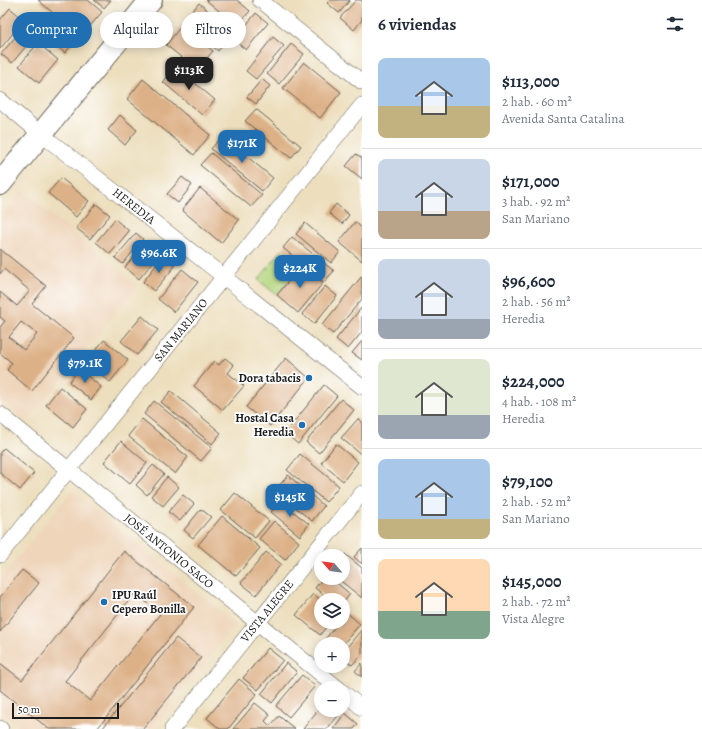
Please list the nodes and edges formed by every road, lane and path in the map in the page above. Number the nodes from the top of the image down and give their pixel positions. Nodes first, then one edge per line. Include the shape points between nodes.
1 (151, 0) edge
2 (260, 0) edge
3 (362, 82) edge
4 (0, 100) edge
5 (362, 105) edge
6 (41, 134) junction
7 (0, 184) edge
8 (224, 276) junction
9 (362, 387) edge
10 (0, 414) edge
11 (69, 469) junction
12 (362, 494) edge
13 (0, 555) edge
14 (258, 623) junction
15 (329, 681) edge
16 (350, 698) edge
17 (362, 708) edge
18 (172, 729) edge

1 - 6 main road
2 - 3 street
4 - 6 street, HEREDIA
5 - 8 street, SAN MARIANO
6 - 7 main road
6 - 8 street, HEREDIA
8 - 9 street, HEREDIA
8 - 11 street, SAN MARIANO
10 - 11 street, JOSÉ ANTONIO SACO
11 - 13 street, SAN MARIANO
11 - 14 street, JOSÉ ANTONIO SACO
12 - 14 street, VISTA ALEGRE
14 - 15 street, JOSÉ ANTONIO SACO
14 - 18 street, VISTA ALEGRE
16 - 17 street

